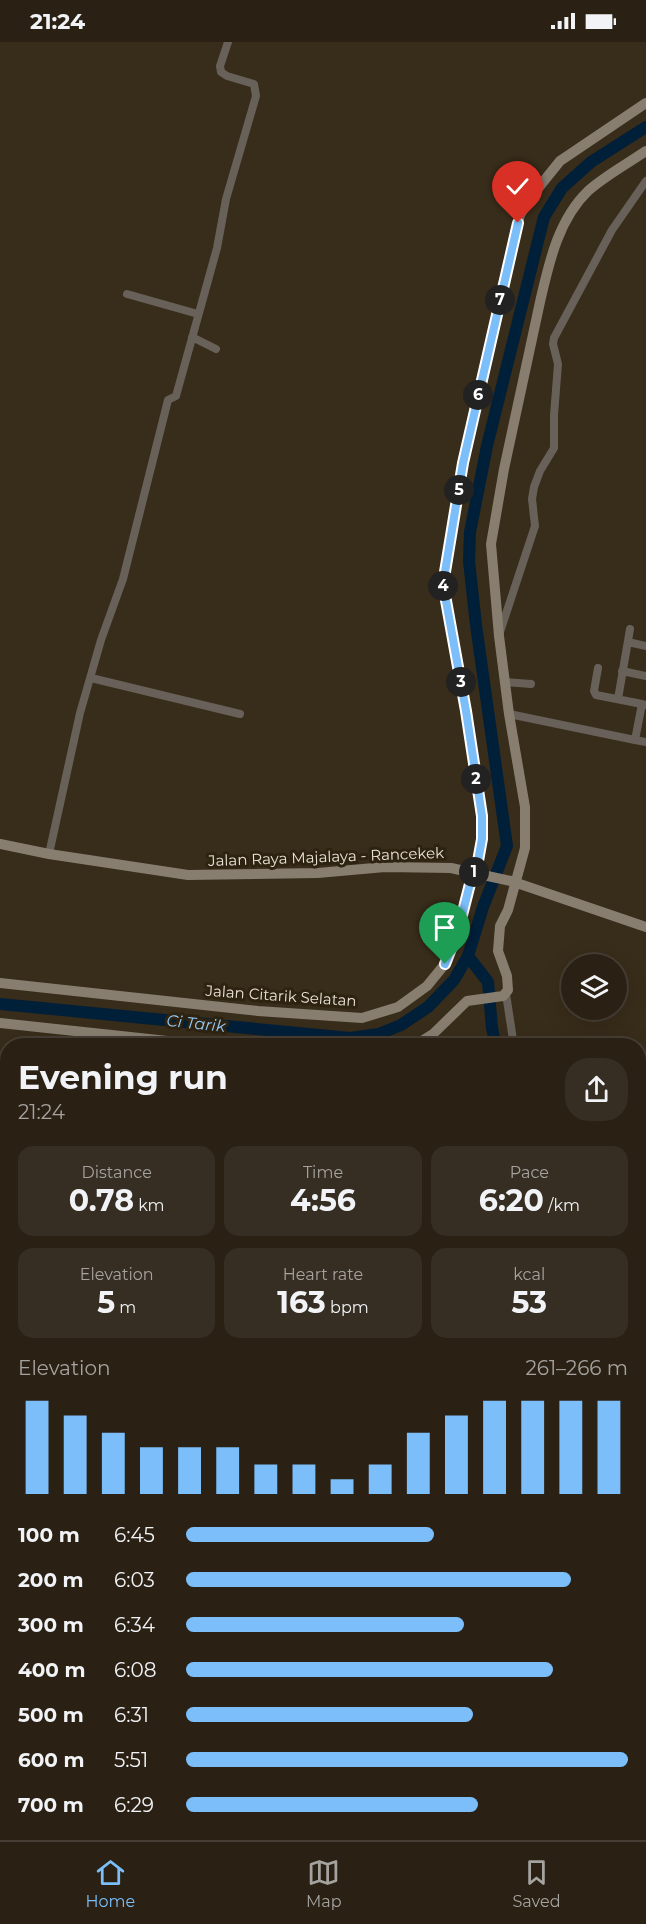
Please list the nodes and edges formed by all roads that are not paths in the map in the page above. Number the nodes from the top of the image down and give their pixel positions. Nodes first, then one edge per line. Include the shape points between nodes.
1 (228, 42) edge
2 (646, 103) edge
3 (646, 151) edge
4 (646, 181) edge
5 (127, 294) dead end
6 (198, 314) junction
7 (192, 337) junction
8 (216, 349) dead end
9 (630, 629) dead end
10 (499, 636) junction
11 (627, 642) junction
12 (646, 646) edge
13 (598, 668) dead end
14 (622, 671) junction
15 (646, 676) edge
16 (91, 678) junction
17 (505, 682) junction
18 (531, 684) dead end
19 (618, 699) junction
20 (644, 705) edge
21 (240, 714) dead end
22 (508, 714) junction
23 (635, 740) junction
24 (646, 742) edge
25 (0, 844) edge
26 (49, 854) junction
27 (478, 873) junction
28 (514, 882) junction
29 (646, 927) edge
30 (0, 982) edge
31 (505, 995) junction
32 (0, 1023) edge
33 (140, 1038) edge
34 (427, 1038) edge
35 (513, 1038) edge

1 - 6 street via 221,72 251,82 257,90
2 - 27 street, Jalan Citarik Selatan via 560,161 520,215 466,452 443,584 482,816
3 - 10 street via 580,199 564,223 548,268 492,535
4 - 10 street via 612,230 554,338 558,364 554,448 534,486 535,526
5 - 6 street
6 - 7 street
7 - 8 street
7 - 16 street via 176,396 168,400 123,579
9 - 11 street
10 - 17 street
11 - 12 street
11 - 14 street
13 - 19 street via 594,694
14 - 15 street
14 - 19 street
16 - 21 street
16 - 26 street
17 - 18 street
17 - 22 street
19 - 20 street
20 - 23 street
22 - 23 street
22 - 28 street via 525,807 525,848
23 - 24 street
25 - 26 street, Jalan Raya Majalaya - Rancekek
26 - 27 street, Jalan Raya Majalaya - Rancekek via 188,875 318,873 385,867
27 - 28 street, Jalan Raya Majalaya - Rancekek
27 - 30 street, Jalan Citarik Selatan via 445,964 427,986 398,1007 362,1018 258,1011
28 - 29 street, Jalan Raya Majalaya - Rancekek
28 - 31 street via 500,926 498,951 508,984
31 - 34 street via 467,1001
31 - 35 street
32 - 33 street

